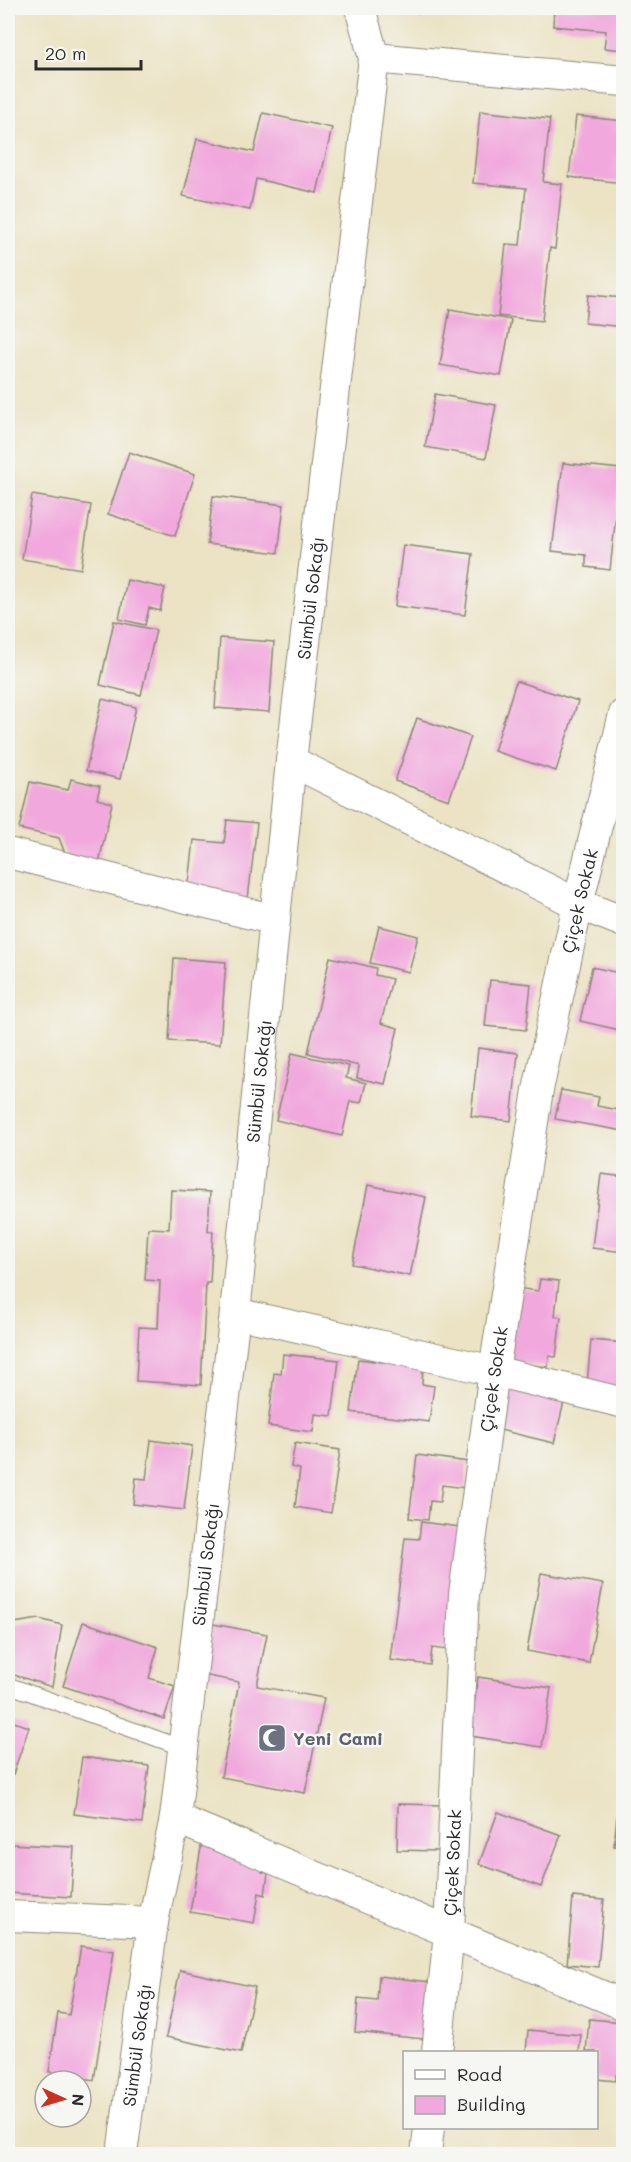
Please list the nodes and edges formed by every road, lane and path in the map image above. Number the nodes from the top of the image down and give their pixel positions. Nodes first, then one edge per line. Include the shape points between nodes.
1 (360, 8) edge
2 (374, 58) junction
3 (624, 81) edge
4 (624, 714) edge
5 (291, 761) junction
6 (8, 853) edge
7 (578, 904) junction
8 (275, 920) junction
9 (624, 922) edge
10 (235, 1313) junction
11 (494, 1371) junction
12 (624, 1403) edge
13 (8, 1685) edge
14 (183, 1748) junction
15 (175, 1818) junction
16 (8, 1916) edge
17 (153, 1922) junction
18 (449, 1932) junction
19 (624, 2006) edge
20 (437, 2051) edge
21 (429, 2129) edge
22 (122, 2154) edge
23 (426, 2154) edge

1 - 2 street, Sümbül Sokağı
2 - 3 street
2 - 5 street, Sümbül Sokağı
4 - 7 street, Çiçek Sokak
5 - 7 street
5 - 8 street, Sümbül Sokağı
6 - 8 street
7 - 9 street
7 - 11 street, Çiçek Sokak via 538,1090
8 - 10 street, Sümbül Sokağı
10 - 11 street
10 - 14 street, Sümbül Sokağı
11 - 12 street
11 - 18 street, Çiçek Sokak via 464,1594
13 - 14 lane
14 - 15 street, Sümbül Sokağı
15 - 17 street, Sümbül Sokağı
15 - 18 street
16 - 17 street
17 - 22 street, Sümbül Sokağı
18 - 19 street
18 - 20 street, Çiçek Sokak
21 - 23 street

